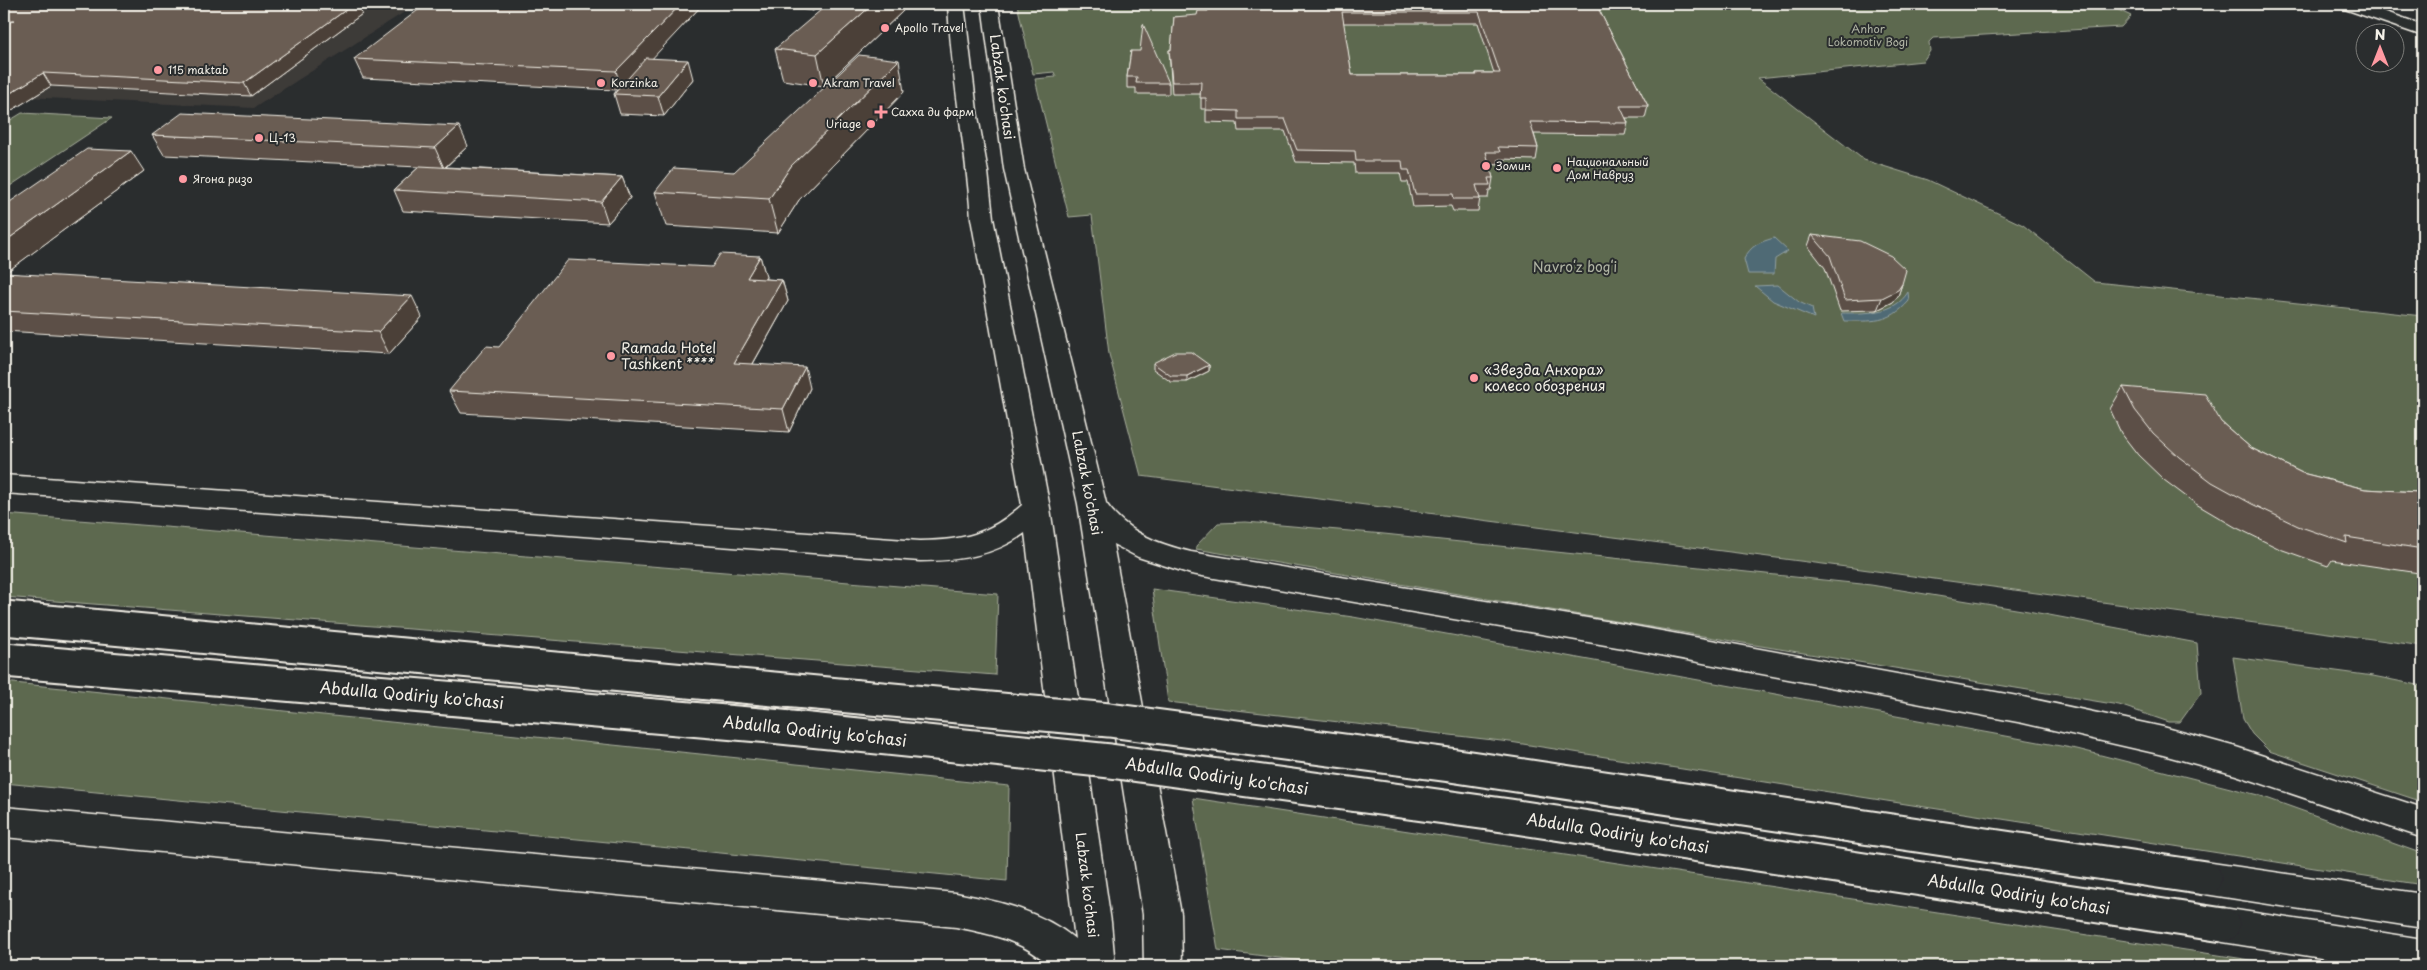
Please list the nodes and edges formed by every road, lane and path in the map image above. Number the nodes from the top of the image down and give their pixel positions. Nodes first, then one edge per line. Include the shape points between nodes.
1 (956, 4) edge
2 (963, 4) edge
3 (990, 4) edge
4 (2348, 4) edge
5 (2423, 31) edge
6 (1014, 168) junction
7 (978, 172) junction
8 (4, 484) edge
9 (1092, 504) junction
10 (1036, 508) junction
11 (4, 618) edge
12 (4, 660) edge
13 (4, 822) edge
14 (2423, 823) edge
15 (2423, 911) edge
16 (2423, 958) edge
17 (1074, 966) edge
18 (1096, 966) edge
19 (1163, 966) edge

1 - 2 main road
1 - 7 main road, Labzak ko'chasi via 966,111
3 - 6 main road, Labzak ko'chasi
4 - 5 main road
6 - 7 main road
6 - 9 main road, Labzak ko'chasi
7 - 10 main road, Labzak ko'chasi via 982,218
8 - 10 main road via 920,551 959,550 983,544 1011,529
9 - 14 main road via 1118,535 1190,563 1623,636 2024,710 2236,760
9 - 19 main road, Labzak ko'chasi via 1162,914
10 - 18 main road, Labzak ko'chasi
11 - 15 main road, bridge via 1109,720 1450,765
12 - 16 main road, Abdulla Qodiriy ko'chasi, bridge via 771,726 1110,761 1510,816
13 - 17 main road via 956,910 1014,923 1035,932 1054,945

